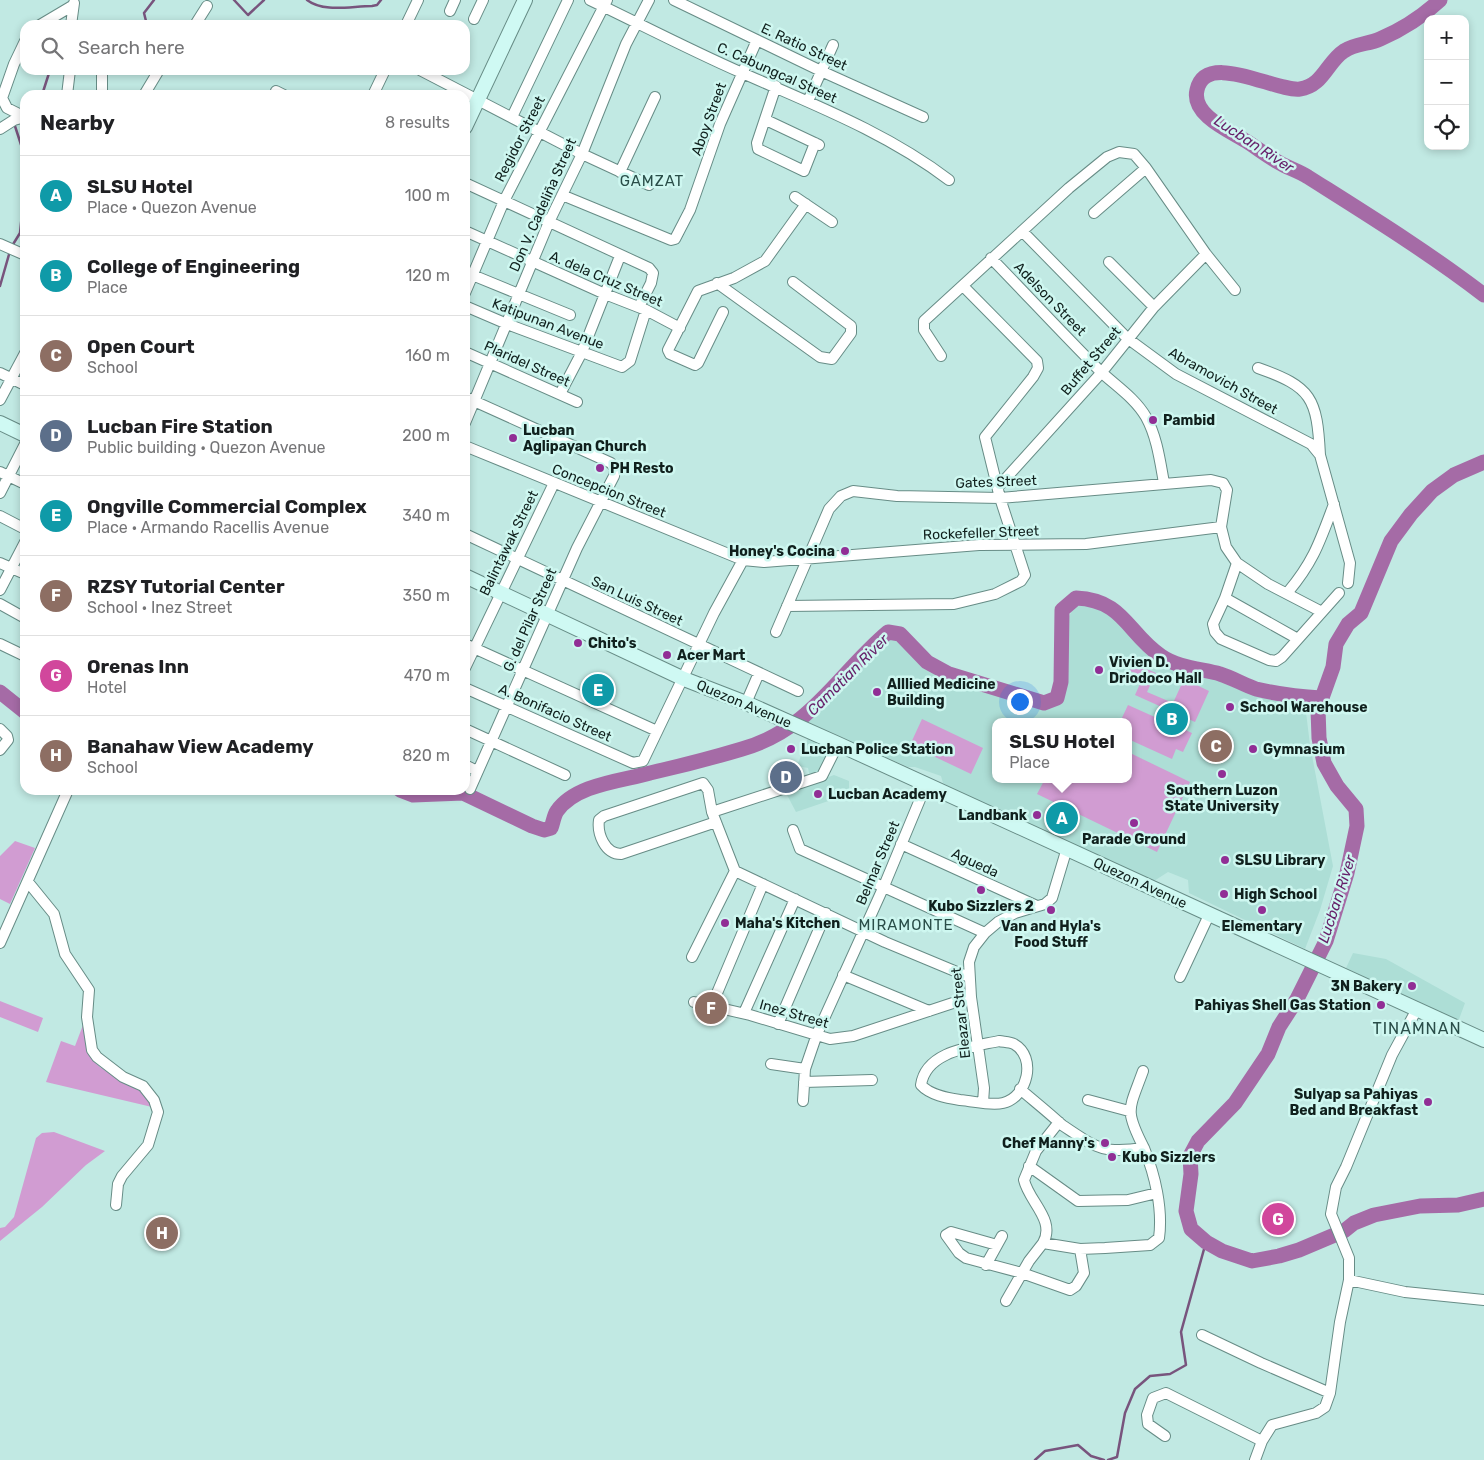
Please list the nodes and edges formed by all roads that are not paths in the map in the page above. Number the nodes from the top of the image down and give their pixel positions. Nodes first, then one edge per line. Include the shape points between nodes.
1 (418, 0) edge
2 (455, 0) edge
3 (483, 0) edge
4 (525, 0) edge
5 (568, 0) edge
6 (590, 0) edge
7 (649, 0) edge
8 (674, 0) edge
9 (74, 3) edge
10 (605, 3) edge
11 (207, 6) dead end
12 (450, 11) dead end
13 (474, 18) dead end
14 (48, 20) edge
15 (72, 20) edge
16 (199, 20) edge
17 (408, 20) edge
18 (636, 23) junction
19 (756, 40) junction
20 (833, 45) dead end
21 (20, 51) edge
22 (821, 71) junction
23 (741, 73) junction
24 (69, 75) edge
25 (102, 75) edge
26 (156, 75) edge
27 (383, 75) edge
28 (430, 75) edge
29 (776, 86) junction
30 (68, 90) edge
31 (102, 90) edge
32 (147, 90) edge
33 (375, 90) edge
34 (459, 90) edge
35 (470, 96) edge
36 (655, 97) dead end
37 (478, 100) junction
38 (808, 101) junction
39 (20, 117) edge
40 (470, 117) edge
41 (512, 117) junction
42 (923, 117) dead end
43 (20, 118) edge
44 (766, 120) junction
45 (1, 128) edge
46 (538, 131) junction
47 (582, 154) junction
48 (1146, 168) junction
49 (620, 172) junction
50 (948, 180) dead end
51 (470, 185) edge
52 (649, 186) dead end
53 (562, 195) junction
54 (795, 197) dead end
55 (504, 201) junction
56 (806, 204) junction
57 (1094, 213) dead end
58 (548, 222) junction
59 (832, 222) dead end
60 (1022, 231) junction
61 (470, 234) edge
62 (487, 242) junction
63 (0, 244) edge
64 (20, 253) edge
65 (1206, 254) junction
66 (620, 256) junction
67 (991, 258) junction
68 (532, 262) junction
69 (1110, 262) dead end
70 (470, 272) edge
71 (470, 274) edge
72 (793, 282) dead end
73 (717, 283) junction
74 (963, 286) junction
75 (1235, 290) dead end
76 (605, 294) junction
77 (518, 295) junction
78 (1154, 307) junction
79 (470, 308) edge
80 (642, 308) junction
81 (723, 312) dead end
82 (570, 315) dead end
83 (507, 324) junction
84 (680, 328) junction
85 (1127, 338) junction
86 (582, 352) junction
87 (470, 354) edge
88 (941, 356) dead end
89 (20, 363) edge
90 (491, 363) junction
91 (1258, 368) dead end
92 (1102, 372) junction
93 (0, 373) edge
94 (12, 379) junction
95 (20, 383) edge
96 (560, 394) junction
97 (470, 399) edge
98 (0, 400) edge
99 (577, 402) dead end
100 (0, 423) edge
101 (20, 433) edge
102 (470, 448) edge
103 (20, 451) edge
104 (1320, 455) junction
105 (4, 474) edge
106 (20, 482) edge
107 (554, 483) junction
108 (1164, 483) junction
109 (998, 487) junction
110 (0, 493) edge
111 (1000, 498) junction
112 (600, 502) junction
113 (1334, 504) junction
114 (0, 516) edge
115 (20, 526) edge
116 (1221, 528) junction
117 (470, 536) edge
118 (1016, 545) junction
119 (20, 552) edge
120 (806, 558) junction
121 (517, 560) junction
122 (743, 560) junction
123 (1237, 562) junction
124 (0, 563) edge
125 (12, 568) junction
126 (20, 572) edge
127 (470, 578) edge
128 (562, 582) junction
129 (1348, 583) dead end
130 (0, 590) edge
131 (500, 592) junction
132 (1288, 592) junction
133 (1339, 593) dead end
134 (1225, 598) junction
135 (0, 604) edge
136 (787, 606) junction
137 (1322, 612) junction
138 (20, 615) edge
139 (547, 615) junction
140 (776, 632) dead end
141 (1298, 639) junction
142 (0, 644) edge
143 (470, 646) edge
144 (699, 646) junction
145 (20, 654) edge
146 (522, 671) junction
147 (760, 673) junction
148 (684, 679) junction
149 (470, 690) edge
150 (798, 691) dead end
151 (746, 703) junction
152 (506, 707) junction
153 (0, 728) edge
154 (470, 732) edge
155 (657, 732) junction
156 (490, 741) junction
157 (838, 744) junction
158 (0, 750) edge
159 (470, 768) edge
160 (477, 771) junction
161 (565, 775) dead end
162 (926, 785) junction
163 (470, 789) dead end
164 (66, 795) edge
165 (712, 812) junction
166 (716, 822) junction
167 (793, 830) dead end
168 (901, 844) junction
169 (1067, 848) junction
170 (735, 871) junction
171 (28, 882) junction
172 (764, 884) junction
173 (884, 886) junction
174 (795, 899) junction
175 (1037, 906) junction
176 (826, 913) junction
177 (1209, 916) junction
178 (863, 932) junction
179 (985, 933) junction
180 (0, 943) edge
181 (692, 957) dead end
182 (843, 975) junction
183 (969, 977) junction
184 (1180, 977) dead end
185 (971, 997) junction
186 (694, 1002) dead end
187 (712, 1005) junction
188 (1417, 1009) junction
189 (929, 1011) junction
190 (744, 1014) junction
191 (778, 1024) junction
192 (817, 1034) junction
193 (1484, 1040) edge
194 (977, 1046) junction
195 (771, 1064) dead end
196 (805, 1069) junction
197 (1144, 1071) dead end
198 (872, 1080) dead end
199 (804, 1082) junction
200 (1020, 1089) junction
201 (1088, 1100) dead end
202 (803, 1101) dead end
203 (983, 1103) junction
204 (1129, 1111) junction
205 (1059, 1122) junction
206 (1144, 1148) junction
207 (1028, 1166) junction
208 (1157, 1193) junction
209 (116, 1205) dead end
210 (1043, 1243) junction
211 (1080, 1249) junction
212 (986, 1265) junction
213 (1022, 1273) junction
214 (1349, 1280) junction
215 (1484, 1300) edge
216 (1006, 1301) dead end
217 (1202, 1335) dead end
218 (1330, 1393) junction
219 (1165, 1436) dead end
220 (1262, 1440) junction
221 (1255, 1460) edge

1 - 17 street
2 - 12 street
3 - 13 street
4 - 37 main road
5 - 41 street
6 - 10 street, C. Cabungcal Street
7 - 18 street, Don V. Cadeliña Street
8 - 19 street, E. Ratio Street
9 - 14 street
9 - 15 street
10 - 18 street, C. Cabungcal Street
10 - 46 street, Regidor Street
11 - 16 street
18 - 23 street, C. Cabungcal Street
18 - 47 street, Don V. Cadeliña Street
19 - 22 street, E. Ratio Street
19 - 23 street, Aboy Street
20 - 22 street
21 - 39 street via 2,98 7,108
22 - 38 street
22 - 42 street, E. Ratio Street
23 - 29 street, C. Cabungcal Street
23 - 53 street, Aboy Street via 678,236 671,240
24 - 30 street
25 - 31 street
26 - 32 street
27 - 33 street
28 - 34 street
29 - 38 street, C. Cabungcal Street
29 - 44 street
35 - 37 street
36 - 49 street
37 - 40 main road
37 - 41 street
38 - 50 street, C. Cabungcal Street via 900,147
41 - 46 street
43 - 45 street
44 - 44 street via 758,148 801,171 806,170 818,144
46 - 47 street
46 - 55 street, Regidor Street
47 - 49 street
47 - 53 street, Don V. Cadeliña Street
48 - 57 street
48 - 60 street via 1134,154 1119,152 1107,157
48 - 65 street
49 - 52 street
51 - 55 street
53 - 58 street, Don V. Cadeliña Street
54 - 56 street
55 - 58 street
55 - 62 street, Regidor Street
56 - 59 street
56 - 73 street via 765,261
58 - 66 street
58 - 68 street, Don V. Cadeliña Street
60 - 67 street
60 - 85 street, Abramovich Street
61 - 62 street, A. dela Cruz Street
62 - 68 street, A. dela Cruz Street
62 - 70 street, Regidor Street
63 - 64 street
65 - 75 street
65 - 78 street, Buffet Street
66 - 76 street
66 - 80 street via 649,268 653,273
67 - 74 street
67 - 92 street, Adelson Street
68 - 76 street, A. dela Cruz Street
68 - 77 street, Don V. Cadeliña Street
69 - 78 street
71 - 77 street
72 - 73 street via 851,326 851,333 832,359 820,357
73 - 84 street via 698,290
74 - 88 street via 924,321 924,330
74 - 109 street via 1036,361 1038,368 985,437
76 - 80 street, A. dela Cruz Street
76 - 86 street
77 - 82 street
77 - 83 street, Don V. Cadeliña Street
78 - 85 street, Buffet Street
79 - 83 street, Katipunan Avenue
80 - 84 street, A. dela Cruz Street
80 - 86 street, Katipunan Avenue via 630,361 622,367
81 - 84 street via 695,365 670,354 668,350
83 - 86 street, Katipunan Avenue
83 - 90 street, Don V. Cadeliña Street
85 - 92 street, Buffet Street
85 - 104 street, Abramovich Street via 1176,374 1311,444
86 - 96 street
87 - 90 street, Plaridel Street
89 - 94 street
90 - 96 street, Plaridel Street
90 - 97 street, Don V. Cadeliña Street
91 - 104 street via 1297,384 1307,393 1313,408
92 - 108 street, Adelson Street via 1131,397 1146,417 1160,456
92 - 109 street, Buffet Street
93 - 94 street
94 - 95 street
94 - 98 street
96 - 99 street, Plaridel Street
97 - 112 street, G. del Pilar Street via 611,463 615,469 614,476
100 - 101 main road
102 - 107 street, Concepcion Street
103 - 105 street
104 - 113 street
105 - 106 street
105 - 110 street
107 - 112 street, Concepcion Street
107 - 121 street, Balintawak Street
108 - 111 street, Gates Street
108 - 116 street, Gates Street via 1211,480 1223,483 1227,490
109 - 111 street
111 - 118 street
111 - 120 street, Gates Street via 897,496 854,491 841,496 829,509
112 - 122 street, Concepcion Street
112 - 128 street, G. del Pilar Street
113 - 129 street via 1350,564
113 - 132 street via 1307,569
114 - 115 street
116 - 118 street, Rockefeller Street via 1086,544
116 - 123 street via 1226,547
117 - 121 street, San Luis Street
118 - 120 street, Rockefeller Street
118 - 136 street via 1024,575 1020,581 995,594 954,604
119 - 125 street
120 - 122 street, Rockefeller Street via 764,562
120 - 136 street, Gates Street
121 - 128 street, San Luis Street
121 - 131 street, Balintawak Street
122 - 144 street
123 - 132 street via 1268,584
123 - 134 street
124 - 125 street
125 - 126 street
125 - 130 street
127 - 131 main road, Quezon Avenue
128 - 139 street, G. del Pilar Street
128 - 144 street, San Luis Street
131 - 139 main road, Quezon Avenue
131 - 143 street, Balintawak Street
132 - 137 street
133 - 137 street
134 - 141 street
134 - 141 street via 1213,624 1221,639 1276,661
135 - 138 street
136 - 140 street, Gates Street
137 - 141 street
139 - 146 street, G. del Pilar Street
139 - 148 main road, Quezon Avenue
142 - 145 street
143 - 146 street
144 - 147 street, San Luis Street
144 - 148 street
146 - 152 street, G. del Pilar Street
146 - 155 street
147 - 150 street, San Luis Street
147 - 151 street
148 - 151 main road, Quezon Avenue
148 - 155 street
149 - 152 street, A. Bonifacio Street
151 - 157 main road, Quezon Avenue
152 - 155 street, A. Bonifacio Street via 633,763 643,761
152 - 156 street, G. del Pilar Street
153 - 158 street via 8,740
154 - 156 street
156 - 160 street, G. del Pilar Street
156 - 161 street
157 - 162 main road, Quezon Avenue
157 - 165 street via 822,776
159 - 160 street
160 - 163 street, G. del Pilar Street
162 - 168 street, Belmar Street
162 - 169 main road, Quezon Avenue
164 - 171 street
165 - 166 street
165 - 166 street via 708,790 703,784 604,816 598,827 608,850 621,854
166 - 170 street
167 - 173 street via 800,849
168 - 173 street, Belmar Street
168 - 175 street, Agueda
169 - 175 street, Eleazar Street via 1052,898
169 - 177 main road, Quezon Avenue
170 - 172 street
170 - 181 street
171 - 180 street
171 - 209 street via 54,914 65,954 89,990 87,1017 92,1050 123,1077 143,1086 154,1100 158,1112 148,1145 118,1184
172 - 174 street
172 - 187 street
173 - 178 street, Belmar Street
173 - 179 street
174 - 176 street
174 - 190 street
175 - 179 street, Eleazar Street via 1015,913
176 - 178 street
176 - 191 street
177 - 184 street
177 - 188 main road, Quezon Avenue
178 - 182 street, Belmar Street
178 - 183 street
179 - 183 street, Eleazar Street via 974,947
182 - 189 street
182 - 192 street, Belmar Street
183 - 185 street, Eleazar Street
185 - 189 street, Inez Street
185 - 194 street, Eleazar Street
186 - 187 street, Inez Street
187 - 190 street, Inez Street
188 - 193 main road, Quezon Avenue
188 - 214 street via 1392,1055 1336,1187 1332,1214 1349,1258
189 - 192 street, Inez Street via 853,1036 830,1039
190 - 191 street, Inez Street
191 - 192 street, Inez Street
192 - 196 street, Belmar Street
194 - 200 street via 999,1041 1013,1043 1021,1050 1028,1066 1026,1080
194 - 203 street, Eleazar Street via 984,1088
194 - 203 street via 944,1056 930,1065 922,1075 921,1085 934,1094
195 - 196 street
196 - 199 street, Belmar Street
197 - 204 street
198 - 199 street
199 - 202 street, Belmar Street
200 - 203 street via 1004,1102
200 - 205 street
201 - 204 street
204 - 206 street
205 - 206 street via 1098,1148 1116,1152
205 - 207 street via 1036,1150
206 - 208 street
207 - 208 street via 1078,1201 1128,1200
207 - 210 street via 1024,1180 1026,1188 1046,1218 1047,1237
208 - 211 street via 1161,1227 1159,1238 1150,1245
210 - 211 street
210 - 213 street
211 - 213 street via 1084,1272 1070,1290
212 - 212 street via 959,1253 946,1235 951,1232 1000,1241
212 - 213 street
213 - 216 street
214 - 215 street via 1404,1292
214 - 218 street
217 - 218 street
218 - 220 street via 1325,1407 1272,1425
219 - 220 street via 1148,1424 1147,1415 1153,1398 1166,1393
220 - 221 street

